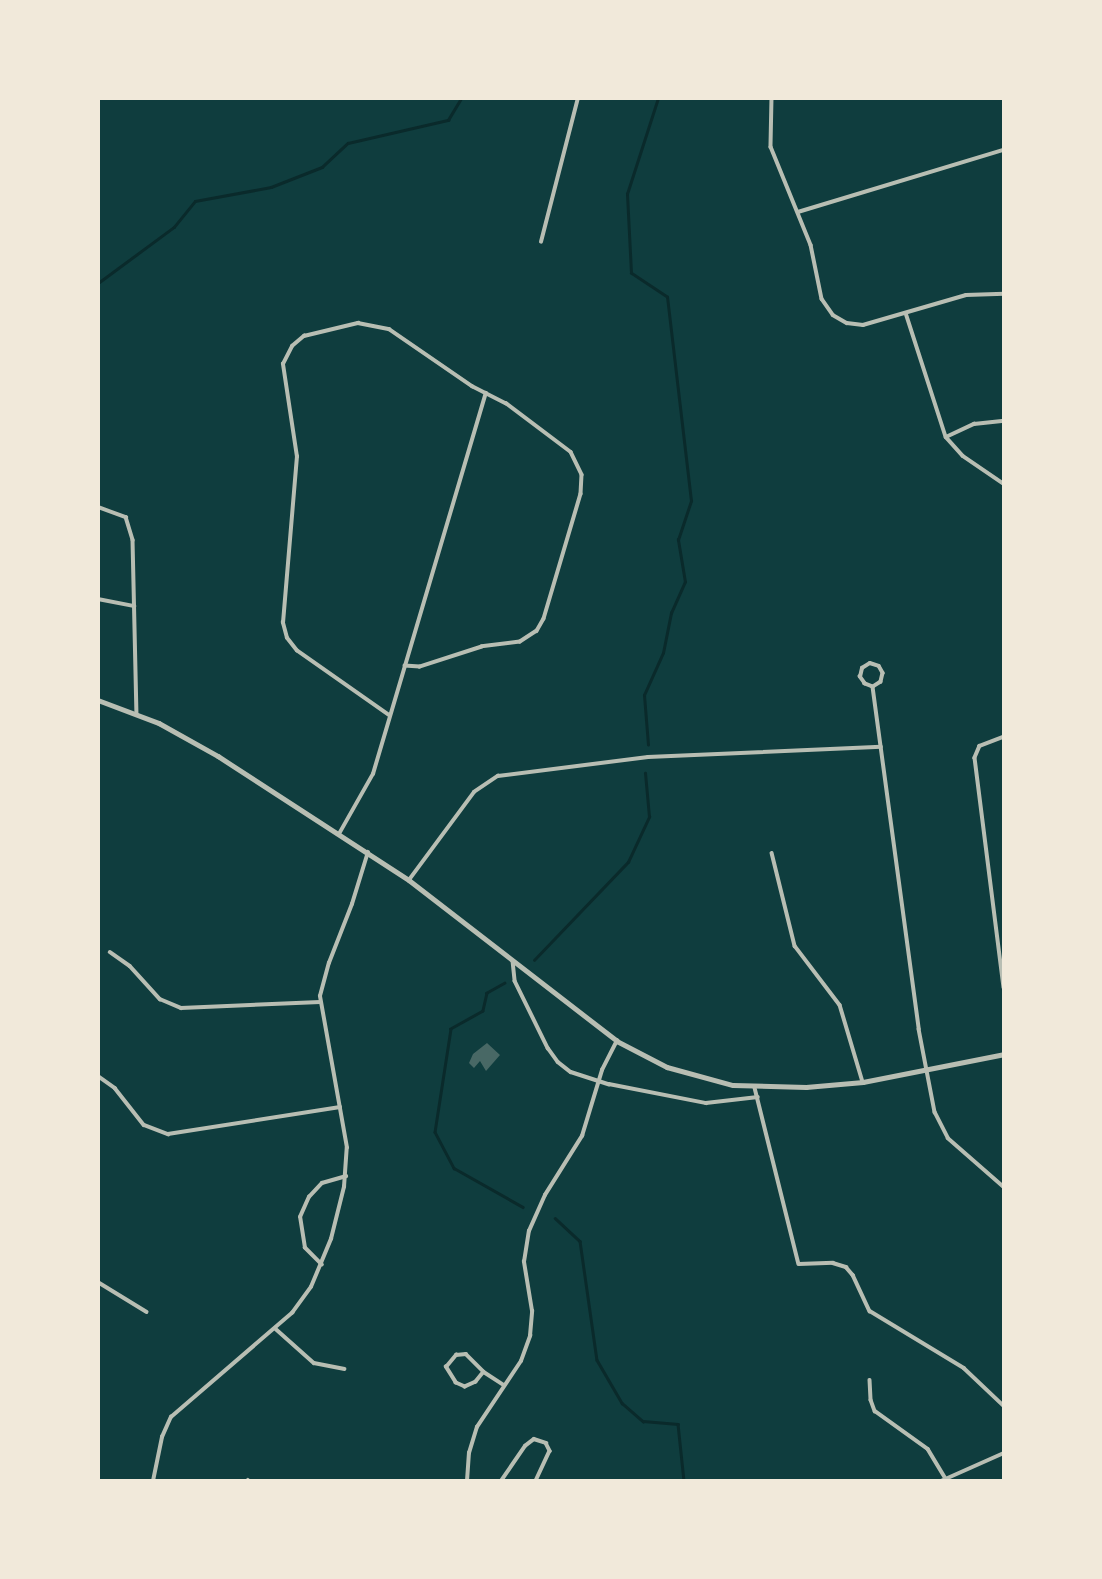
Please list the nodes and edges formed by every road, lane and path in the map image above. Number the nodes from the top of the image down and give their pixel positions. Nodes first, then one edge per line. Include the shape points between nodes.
1 (578, 98) edge
2 (772, 98) edge
3 (1004, 150) edge
4 (798, 212) junction
5 (541, 242) dead end
6 (1004, 294) edge
7 (906, 313) junction
8 (486, 393) junction
9 (1004, 421) edge
10 (946, 437) junction
11 (1004, 484) edge
12 (98, 506) edge
13 (98, 599) edge
14 (134, 606) junction
15 (405, 666) junction
16 (873, 687) junction
17 (98, 700) edge
18 (137, 713) junction
19 (390, 716) junction
20 (1004, 737) edge
21 (881, 747) junction
22 (339, 834) junction
23 (368, 852) junction
24 (772, 853) dead end
25 (409, 880) junction
26 (110, 952) dead end
27 (513, 961) junction
28 (1004, 987) edge
29 (320, 1002) junction
30 (617, 1041) junction
31 (1004, 1054) edge
32 (925, 1071) junction
33 (98, 1076) edge
34 (599, 1082) junction
35 (863, 1082) junction
36 (755, 1088) junction
37 (758, 1097) junction
38 (340, 1107) junction
39 (346, 1176) junction
40 (1004, 1187) edge
41 (321, 1265) junction
42 (98, 1282) edge
43 (147, 1312) dead end
44 (276, 1328) junction
45 (344, 1369) dead end
46 (484, 1372) junction
47 (870, 1380) dead end
48 (504, 1385) junction
49 (1004, 1406) edge
50 (1004, 1453) edge
51 (943, 1480) edge
52 (153, 1481) edge
53 (467, 1481) edge
54 (501, 1481) edge
55 (536, 1481) edge

1 - 5 street
2 - 4 street via 771,147
3 - 4 street
4 - 7 street via 815,260 822,299 833,315 859,325
6 - 7 street via 966,295
7 - 10 street
8 - 15 street
8 - 15 street via 506,403 575,457 583,481 578,506 544,619 535,633 520,642 477,649 420,667
8 - 19 street via 395,333 371,323 309,334 296,342 284,359 282,375 297,457 285,633 301,654
9 - 10 street via 974,424
10 - 11 street via 963,456
12 - 14 street via 122,515 130,527
13 - 14 street
14 - 18 street
15 - 19 street
16 - 16 street via 881,682 883,673 870,663 862,668 860,677
16 - 21 street
17 - 18 street
18 - 22 street via 191,738
19 - 22 street via 372,778
20 - 28 street via 980,746 975,764
21 - 25 street via 648,757 498,776 474,792
21 - 32 street
22 - 23 street
23 - 25 street
23 - 29 street via 328,963
24 - 35 street via 795,946 840,1004
25 - 27 street
26 - 29 street via 160,999 181,1008
27 - 30 street
27 - 34 street via 514,981 551,1054 571,1072
29 - 38 street
30 - 34 street
30 - 36 street via 681,1072
31 - 32 street
32 - 35 street
32 - 40 street via 941,1130
33 - 38 street via 115,1088 144,1125 167,1134
34 - 37 street via 706,1103
34 - 48 street via 582,1136 545,1195 529,1231 524,1262 532,1311 530,1336 523,1357
35 - 36 street
36 - 37 street
37 - 49 street via 799,1264 846,1267 870,1311 964,1368
38 - 39 street
39 - 41 street
39 - 41 street via 322,1183 302,1210 303,1245
41 - 44 street via 303,1300
42 - 43 street
44 - 45 street via 314,1363
44 - 52 street via 171,1417 160,1443
46 - 46 street via 466,1354 446,1367 456,1383 465,1387
46 - 48 street
47 - 51 street via 875,1411 928,1449
48 - 53 street via 474,1434
50 - 51 street
54 - 55 street via 525,1446 537,1439 550,1451

